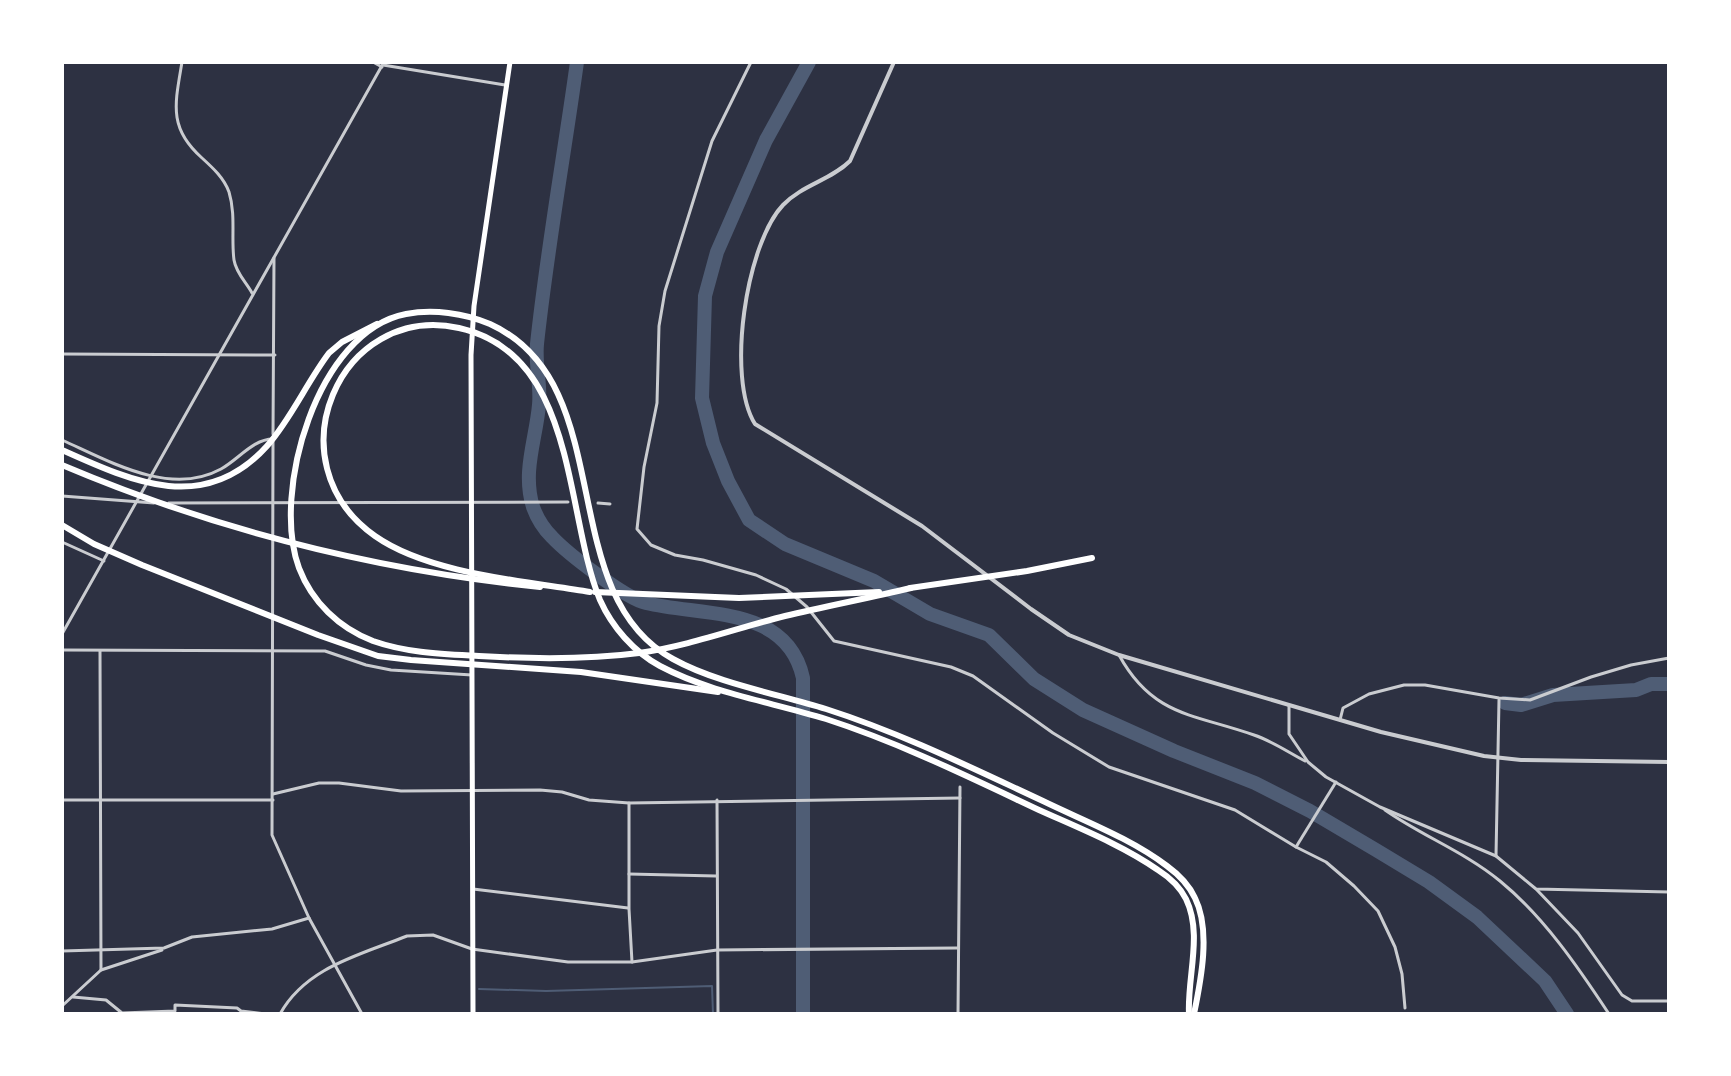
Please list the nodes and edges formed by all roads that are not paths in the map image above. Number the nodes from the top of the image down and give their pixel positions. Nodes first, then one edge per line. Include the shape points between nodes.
1 (182, 62) edge
2 (373, 62) edge
3 (510, 62) edge
4 (751, 62) edge
5 (894, 62) edge
6 (383, 65) edge
7 (507, 85) junction
8 (274, 258) junction
9 (253, 294) junction
10 (385, 320) junction
11 (62, 354) edge
12 (218, 355) junction
13 (275, 355) junction
14 (273, 439) junction
15 (62, 440) edge
16 (62, 450) edge
17 (62, 465) edge
18 (152, 476) junction
19 (62, 496) edge
20 (272, 502) junction
21 (568, 502) dead end
22 (135, 503) junction
23 (472, 503) junction
24 (598, 503) dead end
25 (610, 504) dead end
26 (62, 525) edge
27 (62, 542) edge
28 (1092, 558) dead end
29 (104, 561) junction
30 (911, 588) junction
31 (590, 592) junction
32 (62, 634) edge
33 (62, 650) edge
34 (100, 651) junction
35 (273, 651) junction
36 (1119, 655) junction
37 (1669, 658) edge
38 (472, 675) junction
39 (737, 695) junction
40 (1499, 698) junction
41 (1289, 705) junction
42 (1340, 720) junction
43 (1499, 759) junction
44 (1308, 762) junction
45 (1669, 762) edge
46 (1337, 782) junction
47 (960, 787) dead end
48 (473, 791) junction
49 (273, 794) junction
50 (960, 798) junction
51 (62, 800) edge
52 (100, 800) junction
53 (273, 800) junction
54 (717, 800) junction
55 (629, 803) junction
56 (1380, 807) junction
57 (1296, 847) junction
58 (1496, 856) junction
59 (629, 874) junction
60 (716, 876) junction
61 (473, 889) junction
62 (1536, 889) junction
63 (1669, 892) edge
64 (629, 909) junction
65 (309, 918) junction
66 (164, 948) junction
67 (957, 948) junction
68 (472, 949) junction
69 (717, 950) junction
70 (62, 951) edge
71 (101, 951) junction
72 (632, 962) junction
73 (336, 965) junction
74 (101, 970) junction
75 (72, 997) junction
76 (65, 999) edge
77 (1669, 1001) edge
78 (62, 1006) edge
79 (1405, 1008) dead end
80 (265, 1014) edge
81 (280, 1014) edge
82 (362, 1014) edge
83 (473, 1014) edge
84 (718, 1014) edge
85 (958, 1014) edge
86 (1192, 1014) edge
87 (1609, 1014) edge

1 - 9 street via 176,125 228,191 234,260
2 - 6 street
3 - 7 main road
4 - 57 street via 712,141 665,291 657,403 637,529 642,537 675,555 756,575 786,589 834,641 973,676 1109,767 1235,810
5 - 36 street via 850,161 785,202 768,223 748,288 742,343 745,403 755,424 774,437 922,526 1069,635
6 - 7 street
6 - 8 street
7 - 23 main road via 474,306
8 - 9 street
8 - 13 street
9 - 12 street
10 - 16 highway via 329,353 267,445 232,475 192,487 166,488
10 - 30 highway via 342,358 318,394 299,452 291,501 294,551 307,586 337,621 365,638 420,652 539,659 611,656 679,645
10 - 86 highway via 428,312 463,315 514,338 540,364 574,439 611,586 621,610 654,648 678,662 884,729 1106,831 1167,866 1197,902 1202,929
11 - 12 street
12 - 13 street
12 - 18 street
13 - 14 street
14 - 18 street via 257,441 210,474
14 - 20 street
15 - 18 street
17 - 31 highway via 179,509 343,555 462,578
18 - 22 street
19 - 22 street
20 - 22 street
20 - 23 street
20 - 35 street
21 - 23 street
22 - 29 street
23 - 38 main road
24 - 25 street
26 - 39 highway via 142,565 378,656 581,672
27 - 29 street
28 - 30 highway
29 - 32 street
30 - 31 highway via 739,598
31 - 39 highway via 426,561 358,523 329,480 322,432 334,392 361,354 407,330 437,326 458,327 508,351 531,376 551,416 600,599 620,632 641,655 676,674
33 - 34 street
34 - 35 street
34 - 52 street
35 - 38 street via 325,651 391,670
35 - 49 street
36 - 41 street
36 - 44 street via 1138,684 1173,710 1257,736
37 - 40 street via 1604,673 1530,700
38 - 48 main road
39 - 86 highway via 825,719 933,760 1161,871 1188,902 1194,928
40 - 42 street via 1404,685 1343,708
40 - 43 street
41 - 42 street
41 - 44 street via 1289,734
42 - 43 street
43 - 45 street
43 - 58 street
44 - 46 street
46 - 56 street
46 - 57 street
47 - 50 street
48 - 49 street via 319,783
48 - 55 street via 540,790
48 - 61 main road
49 - 53 street
50 - 54 street
50 - 67 street
51 - 52 street
52 - 53 street
52 - 71 street
53 - 65 street via 272,835
54 - 55 street
54 - 60 street
55 - 59 street
56 - 58 street
56 - 87 street via 1499,880 1554,938
57 - 79 street via 1326,862 1378,911 1395,947
58 - 62 street
59 - 60 street
59 - 64 street
60 - 69 street
61 - 64 street
61 - 68 main road
62 - 63 street
62 - 77 street via 1578,933 1622,995 1632,1001
64 - 72 street
65 - 66 street via 272,929 192,937
65 - 73 street
66 - 71 street
66 - 74 street
67 - 69 street
67 - 85 street
68 - 72 street via 568,962
68 - 73 street via 423,934
68 - 83 main road
69 - 72 street
69 - 84 street
70 - 71 street
71 - 74 street
73 - 81 street via 311,976
73 - 82 street
74 - 75 street
75 - 76 street
75 - 80 street via 106,1000 122,1013 175,1011 175,1005
76 - 78 street

